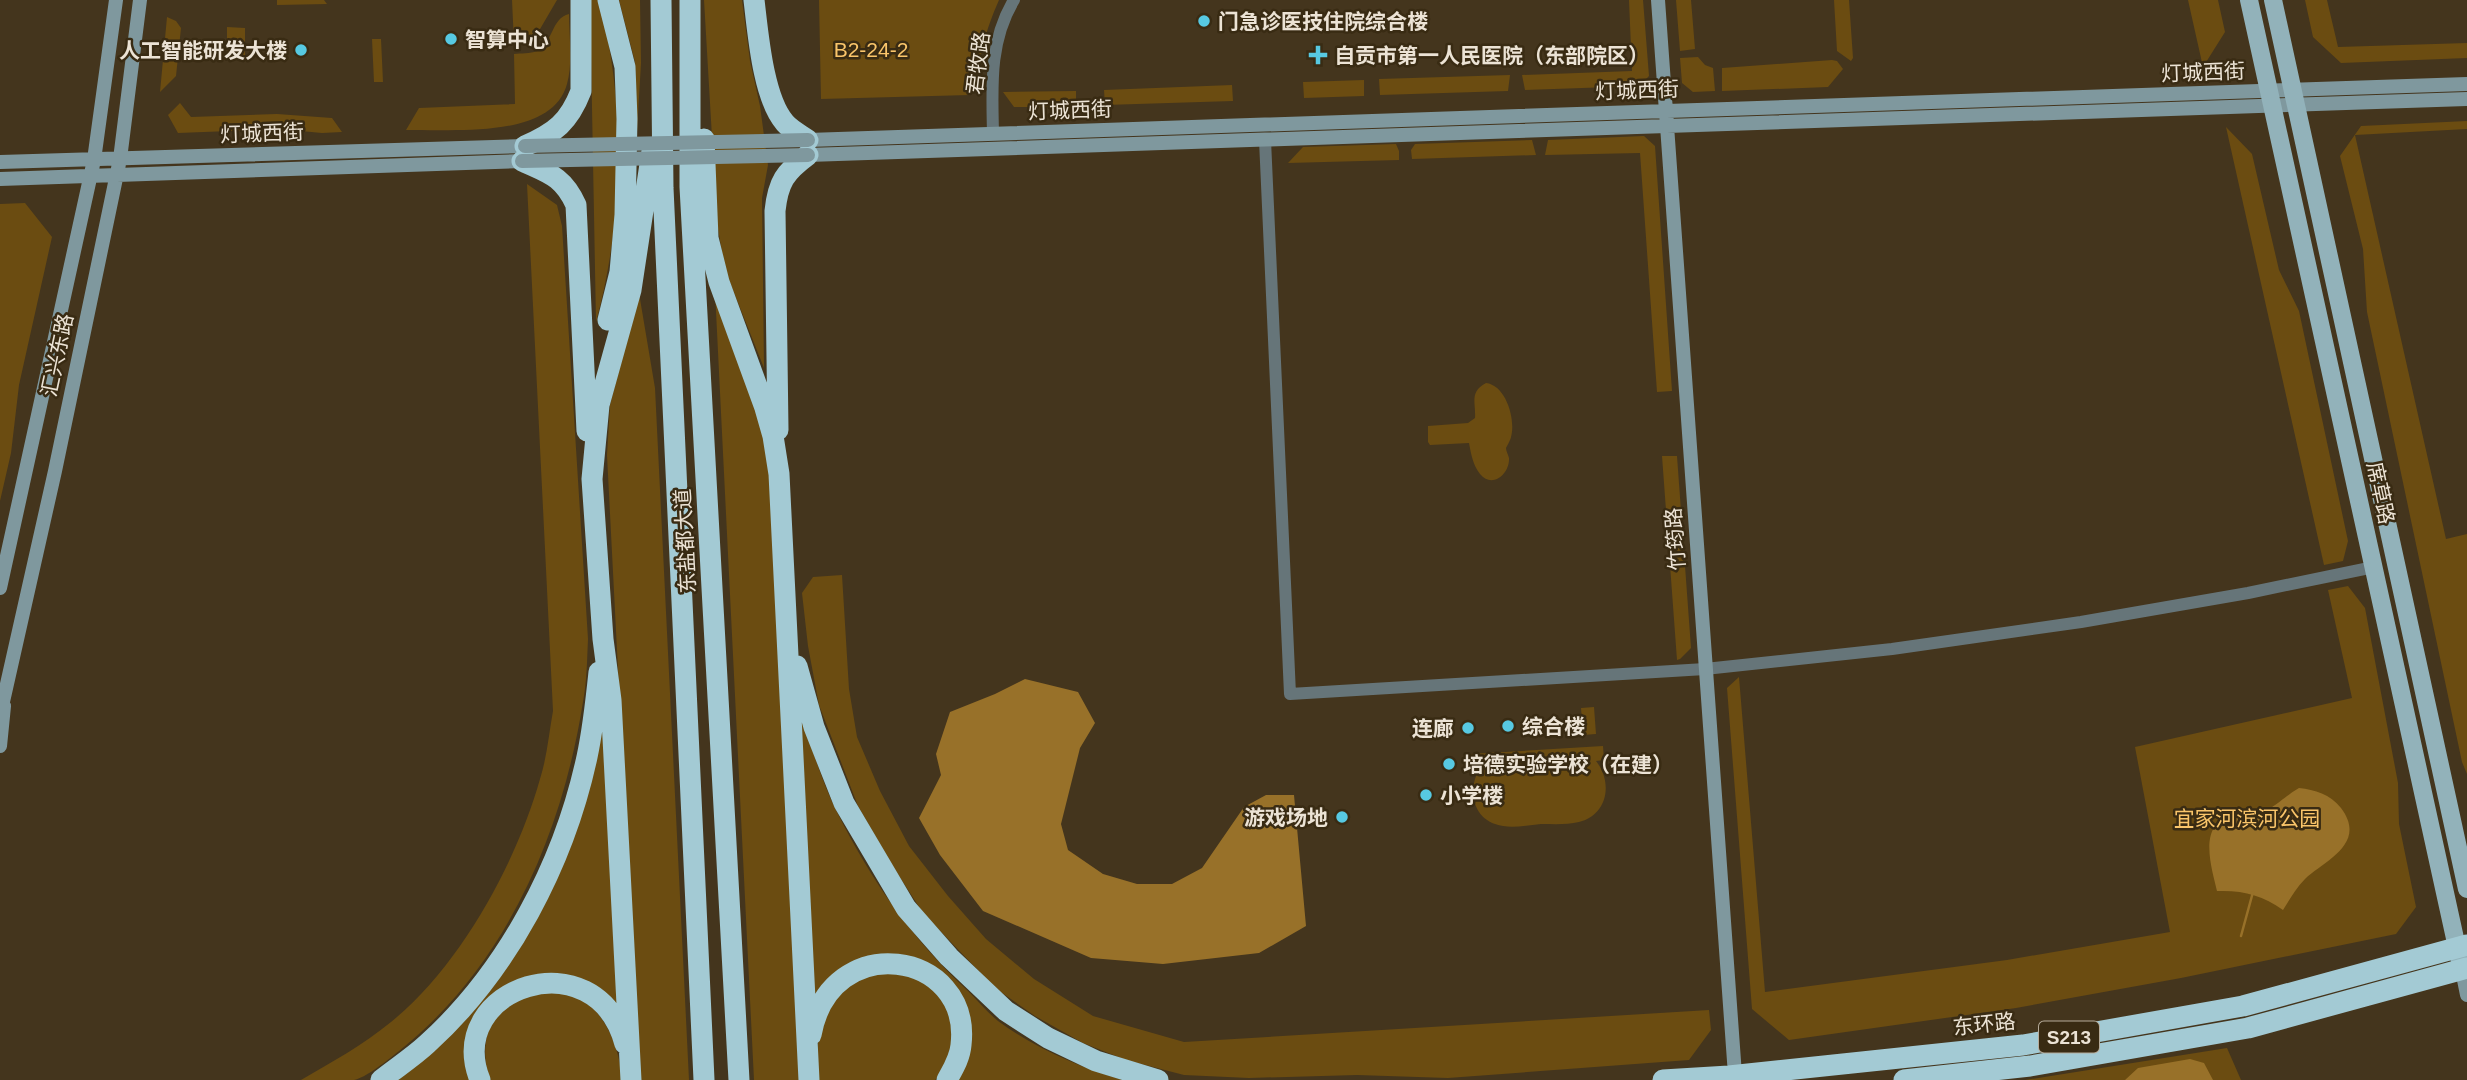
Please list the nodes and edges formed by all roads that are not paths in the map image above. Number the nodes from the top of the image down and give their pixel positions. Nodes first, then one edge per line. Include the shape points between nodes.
1 (116, 0) edge
2 (140, 0) edge
3 (581, 0) edge
4 (608, 0) edge
5 (661, 0) edge
6 (690, 0) edge
7 (754, 0) edge
8 (1014, 0) edge
9 (1658, 0) edge
10 (2249, 0) edge
11 (2273, 0) edge
12 (690, 44) junction
13 (2467, 84) edge
14 (662, 90) junction
15 (2294, 98) junction
16 (2270, 99) junction
17 (2467, 99) edge
18 (1666, 110) junction
19 (1667, 127) junction
20 (993, 133) junction
21 (1265, 140) junction
22 (808, 147) junction
23 (524, 153) junction
24 (120, 159) junction
25 (94, 160) junction
26 (0, 162) edge
27 (116, 175) junction
28 (90, 176) junction
29 (0, 179) edge
30 (585, 413) junction
31 (779, 474) junction
32 (592, 478) junction
33 (2374, 567) junction
34 (0, 589) edge
35 (788, 629) junction
36 (603, 639) junction
37 (1705, 669) junction
38 (6, 689) junction
39 (0, 715) edge
40 (0, 746) edge
41 (2467, 889) edge
42 (2462, 947) edge
43 (2464, 969) edge
44 (2467, 995) edge
45 (807, 1058) junction
46 (631, 1072) edge
47 (1737, 1077) edge
48 (381, 1080) edge
49 (480, 1080) edge
50 (704, 1080) edge
51 (739, 1080) edge
52 (808, 1080) edge
53 (947, 1080) edge
54 (1158, 1080) edge
55 (1663, 1080) edge
56 (1905, 1080) edge

1 - 25 street, 汇兴东路
2 - 24 street, 汇兴东路
3 - 23 highway via 581,91 562,125
4 - 30 highway via 625,67 625,215 620,272
5 - 14 highway, 东盐都大道
6 - 12 highway, 东盐都大道
7 - 22 highway via 762,58 778,113
8 - 20 street, 君牧路 via 995,44
9 - 18 street, 竹筠路
10 - 16 main road, 席草路
11 - 15 main road, 席草路
12 - 31 highway via 703,122 708,238 719,282 765,408
12 - 51 highway, 东盐都大道 via 690,187
13 - 15 street, 灯城西街
14 - 32 highway via 631,290 599,405
14 - 50 highway, 东盐都大道 via 663,202
15 - 16 street, 灯城西街
15 - 17 street, 灯城西街
15 - 41 main road, 席草路
16 - 18 street, 灯城西街
16 - 19 street, 灯城西街
16 - 33 main road, 席草路
18 - 19 street, 竹筠路
18 - 20 street, 灯城西街
19 - 21 street, 灯城西街
19 - 37 street, 竹筠路
20 - 22 street, 灯城西街
21 - 22 street, 灯城西街
21 - 37 street via 1290,694
22 - 23 street, bridge
22 - 31 highway via 789,169 776,201
23 - 24 street, 灯城西街
23 - 27 street, 灯城西街
23 - 30 highway via 569,188 576,205
24 - 25 street, 灯城西街
24 - 27 street, 汇兴东路
25 - 26 street, 灯城西街
25 - 28 street, 汇兴东路
27 - 28 street, 灯城西街
27 - 38 street, 汇兴东路
28 - 29 street, 灯城西街
28 - 34 street, 汇兴东路
30 - 32 highway
31 - 35 highway
32 - 36 highway
33 - 37 street via 2081,622
33 - 42 main road, 席草路
35 - 45 highway
35 - 54 highway via 814,727 844,803 906,908 1006,1011 1096,1061
36 - 46 highway via 611,700
36 - 48 highway via 587,758 565,831 539,892 506,950 468,1001 427,1044
37 - 47 street, 竹筠路
38 - 39 street, 汇兴东路
38 - 40 street
42 - 43 main road, 席草路
42 - 47 highway, 东环路 / S213 via 2198,1014 2023,1045
43 - 44 street, 席草路
43 - 56 highway, S213 via 2248,1028 2030,1066
45 - 52 highway
45 - 53 highway via 813,1024 839,981 879,962 898,964 923,970 955,1003 961,1044
46 - 49 highway via 623,1036 612,1017 595,998 557,982 514,991 483,1020 475,1059
47 - 55 highway, 东环路 / S213

